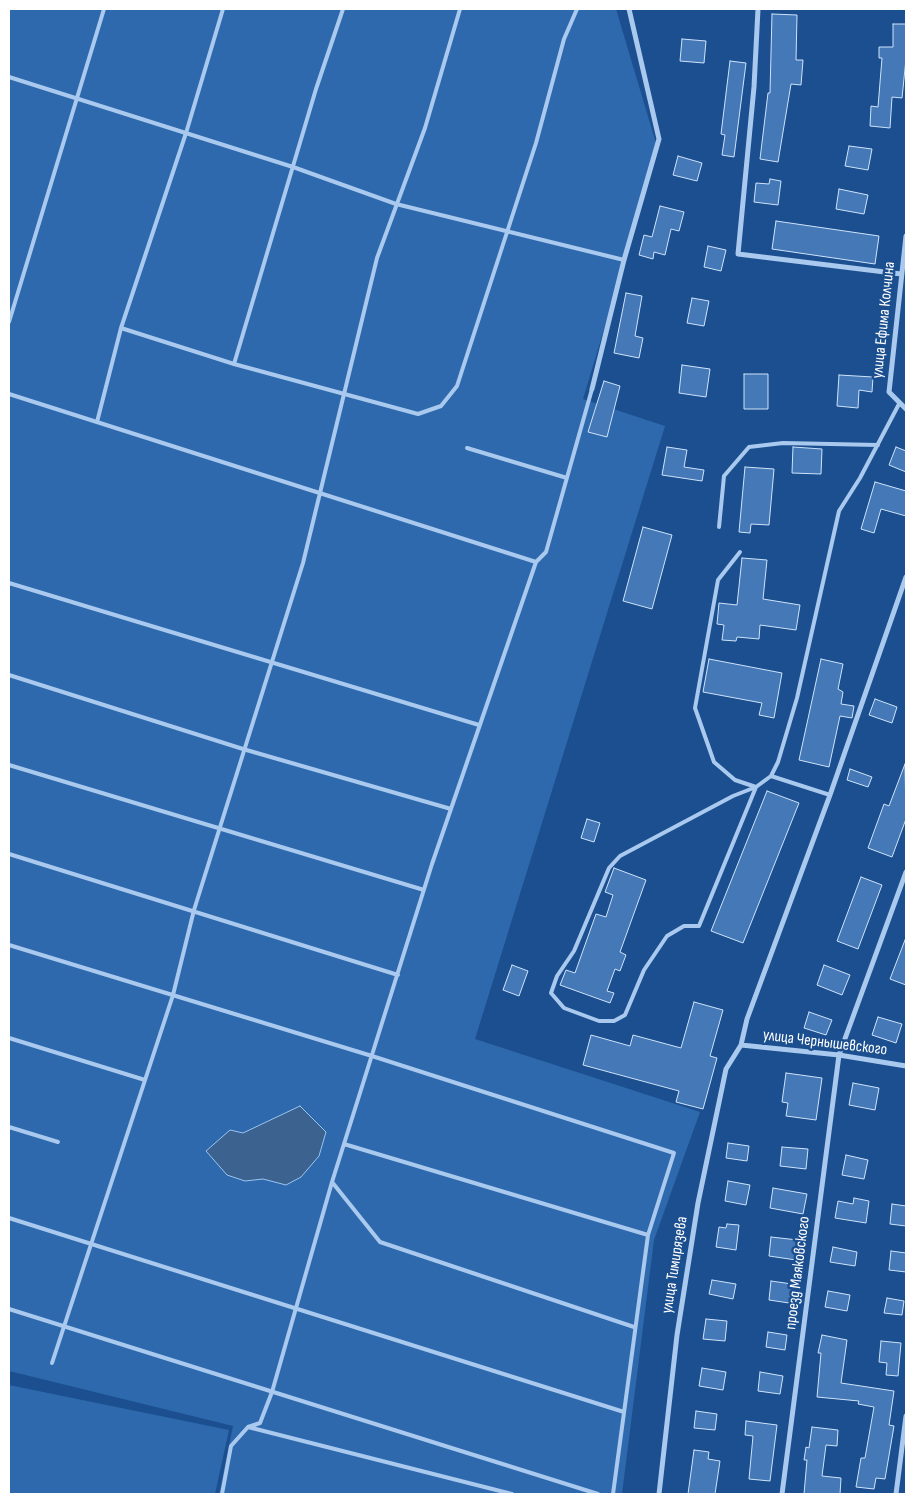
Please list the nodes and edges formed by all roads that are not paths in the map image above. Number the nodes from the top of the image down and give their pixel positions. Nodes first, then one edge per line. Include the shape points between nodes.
1 (104, 9) edge
2 (223, 9) edge
3 (343, 9) edge
4 (460, 9) edge
5 (577, 9) edge
6 (629, 9) edge
7 (758, 9) edge
8 (9, 77) edge
9 (77, 99) junction
10 (186, 133) junction
11 (292, 167) junction
12 (396, 204) junction
13 (507, 231) junction
14 (906, 236) edge
15 (624, 260) junction
16 (901, 274) junction
17 (9, 322) edge
18 (121, 328) junction
19 (234, 364) junction
20 (592, 389) joint
21 (9, 394) edge
22 (343, 395) junction
23 (899, 404) junction
24 (906, 409) edge
25 (96, 422) junction
26 (878, 445) junction
27 (467, 448) dead end
28 (567, 478) junction
29 (320, 493) junction
30 (719, 527) dead end
31 (740, 552) dead end
32 (536, 562) junction
33 (906, 577) edge
34 (9, 583) edge
35 (271, 662) junction
36 (9, 676) edge
37 (479, 725) junction
38 (244, 749) junction
39 (9, 765) edge
40 (771, 776) junction
41 (756, 787) junction
42 (830, 795) junction
43 (451, 809) junction
44 (219, 829) junction
45 (9, 854) edge
46 (906, 872) edge
47 (424, 890) junction
48 (194, 910) junction
49 (9, 945) edge
50 (398, 975) junction
51 (173, 996) junction
52 (9, 1038) edge
53 (741, 1045) junction
54 (839, 1055) junction
55 (372, 1056) junction
56 (906, 1066) edge
57 (145, 1080) junction
58 (9, 1127) edge
59 (58, 1142) dead end
60 (344, 1144) junction
61 (332, 1182) junction
62 (9, 1218) edge
63 (648, 1235) junction
64 (92, 1244) junction
65 (9, 1309) edge
66 (297, 1310) junction
67 (64, 1326) junction
68 (634, 1328) junction
69 (52, 1363) dead end
70 (272, 1392) junction
71 (624, 1412) junction
72 (906, 1416) edge
73 (248, 1426) junction
74 (222, 1494) edge
75 (512, 1494) edge
76 (598, 1494) edge
77 (613, 1494) edge
78 (659, 1494) edge
79 (782, 1494) edge
80 (896, 1494) edge

1 - 9 lane
2 - 10 lane
3 - 11 lane
4 - 12 lane via 425,128
5 - 13 lane via 564,39 536,143
6 - 15 street via 659,139
7 - 16 street via 738,254
8 - 9 lane
9 - 10 lane
9 - 17 lane
10 - 11 lane
10 - 18 lane
11 - 12 lane
11 - 19 lane
12 - 13 lane
12 - 22 lane via 377,258
13 - 15 lane
13 - 22 lane via 457,386 441,406 418,414
14 - 16 street, улица Ефима Колчина
15 - 20 street
16 - 23 street, улица Ефима Колчина via 889,392
18 - 19 lane
18 - 25 lane
19 - 22 lane
20 - 28 lane
21 - 25 lane
22 - 29 lane
23 - 24 street
23 - 26 lane
25 - 29 lane
26 - 30 lane via 783,443 749,446 724,476
26 - 40 lane via 839,511 797,698
27 - 28 lane
28 - 32 lane via 546,552
29 - 32 lane
29 - 35 lane via 303,563
31 - 41 lane via 718,580 695,708 714,762 735,780
32 - 37 lane
33 - 42 street, улица Тимирязева
34 - 35 lane
35 - 37 lane
35 - 38 lane
36 - 38 lane
37 - 43 lane
38 - 43 lane
38 - 44 lane
39 - 44 lane
40 - 41 lane
40 - 42 lane
41 - 41 lane via 699,926 684,926 667,936 644,970 625,1015 614,1021 599,1021 564,1008 551,993 557,976 574,951 609,868 620,856
42 - 53 street, улица Тимирязева via 747,1019
43 - 47 lane
44 - 47 lane
44 - 48 lane
45 - 48 lane
46 - 54 street
47 - 50 lane
48 - 50 lane
48 - 51 lane
49 - 51 lane
50 - 55 lane
51 - 55 lane
51 - 57 lane
52 - 57 lane
53 - 54 street, улица Чернышевского
53 - 78 street, улица Тимирязева via 726,1069 698,1203 677,1335
54 - 56 street, улица Чернышевского
54 - 79 street, проезд Маяковского
55 - 60 lane
55 - 63 lane via 674,1153
57 - 64 lane
58 - 59 lane
60 - 61 lane
60 - 63 lane
61 - 66 lane
61 - 68 lane via 380,1242
62 - 64 lane
63 - 68 lane
64 - 66 lane
64 - 67 lane
65 - 67 lane
66 - 70 lane
66 - 71 lane
67 - 69 lane
67 - 70 lane
68 - 71 lane
70 - 73 lane via 260,1422
70 - 76 lane
71 - 77 lane
72 - 80 street
73 - 74 lane via 231,1446
73 - 75 lane

